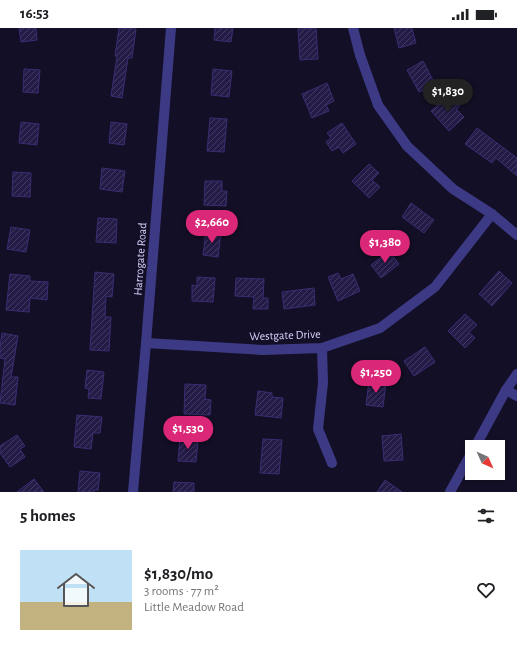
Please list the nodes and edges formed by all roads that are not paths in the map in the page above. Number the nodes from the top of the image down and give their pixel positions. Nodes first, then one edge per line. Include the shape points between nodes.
1 (170, 28) edge
2 (353, 28) edge
3 (492, 214) junction
4 (517, 235) edge
5 (146, 343) junction
6 (322, 348) junction
7 (517, 374) edge
8 (506, 390) junction
9 (517, 396) edge
10 (479, 440) edge
11 (332, 463) dead end
12 (465, 465) edge
13 (133, 492) edge
14 (450, 492) edge

1 - 5 street, Harrogate Road
2 - 3 street via 378,105 407,146 453,189
3 - 4 street
3 - 6 street, Westgate Drive via 435,287 380,328
5 - 6 street, Westgate Drive via 264,350
5 - 13 street, Harrogate Road
6 - 11 street via 323,383 318,429
7 - 8 street
8 - 9 street
8 - 10 street
12 - 14 street

